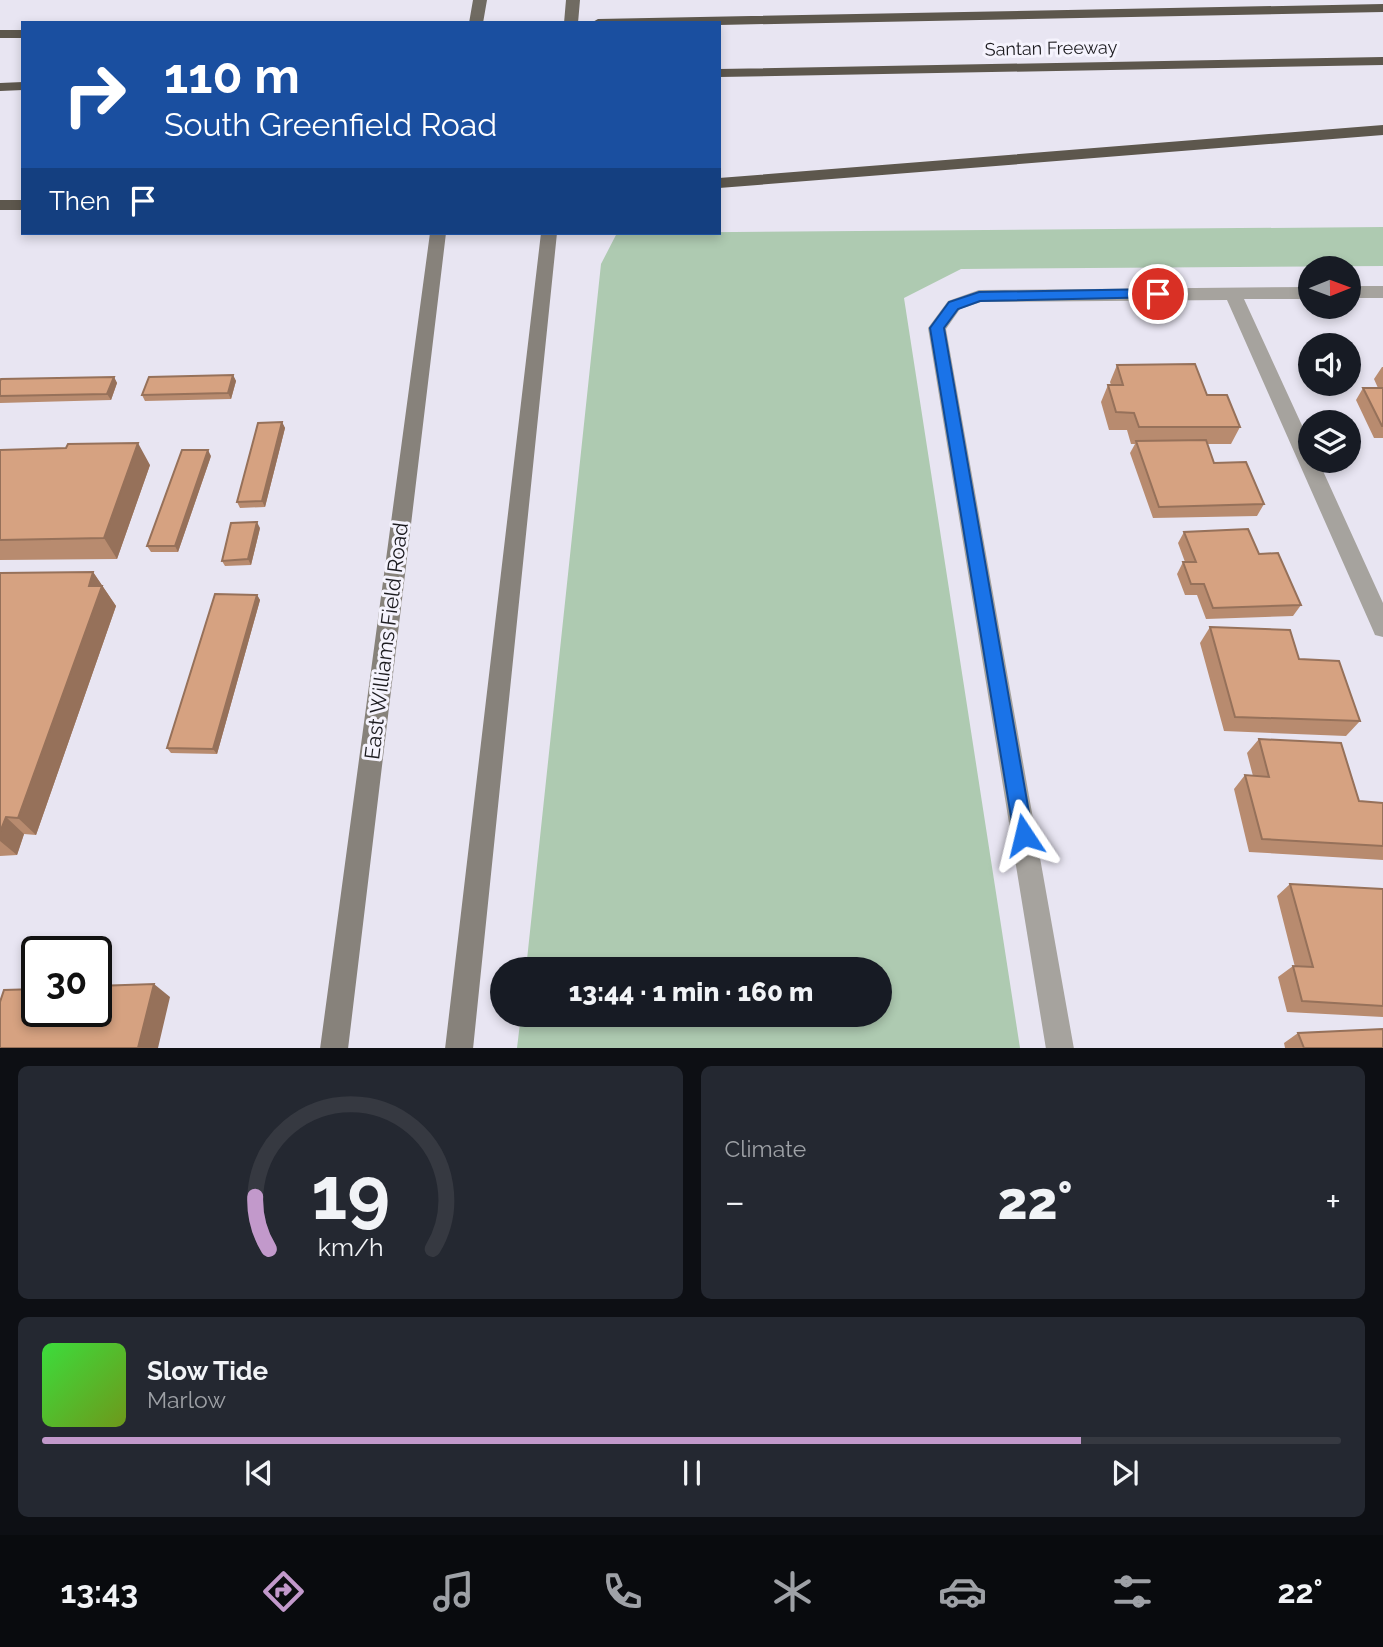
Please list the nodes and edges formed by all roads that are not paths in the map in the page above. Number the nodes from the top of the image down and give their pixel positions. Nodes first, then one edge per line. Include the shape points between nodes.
1 (480, 0) edge
2 (573, 0) edge
3 (1383, 8) edge
4 (476, 21) edge
5 (571, 21) edge
6 (703, 21) edge
7 (0, 34) edge
8 (21, 34) edge
9 (1383, 61) edge
10 (721, 73) edge
11 (21, 86) edge
12 (0, 87) edge
13 (1383, 130) edge
14 (721, 183) edge
15 (0, 205) edge
16 (21, 205) edge
17 (438, 235) edge
18 (550, 235) edge
19 (1362, 292) edge
20 (1383, 292) edge
21 (1298, 293) edge
22 (1233, 294) junction
23 (1383, 628) edge
24 (334, 1048) edge
25 (459, 1048) edge
26 (1060, 1048) edge

1 - 4 main road
2 - 5 main road
3 - 6 highway, Santan Freeway
7 - 8 highway
9 - 10 highway, Santan Freeway
11 - 12 highway
13 - 14 highway
15 - 16 highway
17 - 24 main road, East Williams Field Road
18 - 25 main road
19 - 20 street
21 - 22 street
22 - 23 street
22 - 26 street via 979,296 954,305 937,328

